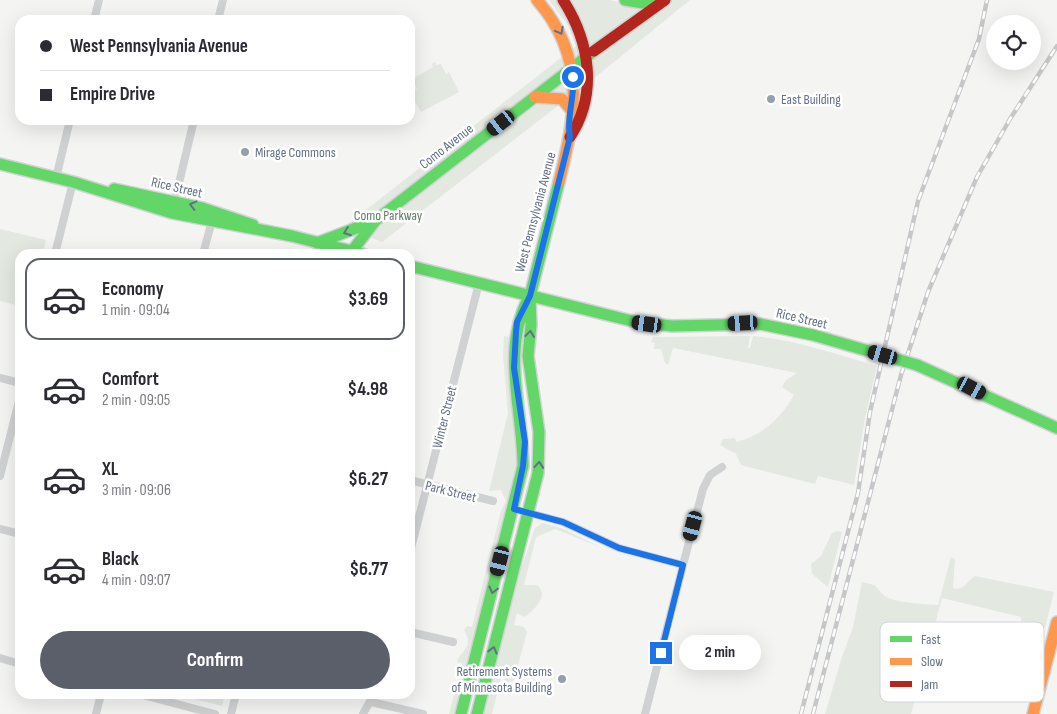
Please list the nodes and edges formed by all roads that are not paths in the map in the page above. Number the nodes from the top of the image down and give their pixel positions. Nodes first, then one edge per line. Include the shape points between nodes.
1 (99, 0) edge
2 (223, 0) edge
3 (537, 0) edge
4 (563, 0) edge
5 (625, 0) edge
6 (665, 0) edge
7 (95, 15) edge
8 (219, 15) edge
9 (586, 56) junction
10 (572, 67) junction
11 (535, 97) junction
12 (572, 111) junction
13 (69, 125) edge
14 (193, 125) edge
15 (570, 137) junction
16 (0, 164) edge
17 (56, 178) junction
18 (73, 182) junction
19 (175, 201) junction
20 (214, 211) junction
21 (172, 213) junction
22 (376, 220) junction
23 (211, 223) junction
24 (272, 232) junction
25 (317, 243) junction
26 (56, 249) edge
27 (204, 249) edge
28 (340, 249) edge
29 (358, 249) edge
30 (415, 267) edge
31 (479, 283) junction
32 (530, 296) junction
33 (0, 378) edge
34 (15, 382) edge
35 (15, 417) edge
36 (1057, 428) edge
37 (722, 467) dead end
38 (0, 476) edge
39 (415, 481) edge
40 (427, 485) junction
41 (493, 501) dead end
42 (514, 509) junction
43 (528, 512) junction
44 (0, 529) edge
45 (415, 532) edge
46 (15, 533) edge
47 (683, 565) junction
48 (1057, 622) edge
49 (415, 633) edge
50 (1055, 637) edge
51 (453, 642) dead end
52 (0, 658) edge
53 (15, 662) edge
54 (1044, 676) edge
55 (100, 699) edge
56 (158, 699) edge
57 (235, 699) edge
58 (372, 699) edge
59 (371, 702) junction
60 (96, 714) edge
61 (215, 714) edge
62 (231, 714) edge
63 (363, 714) edge
64 (423, 714) edge
65 (461, 714) edge
66 (477, 714) edge
67 (645, 714) edge

1 - 7 street
2 - 8 street
3 -> 10 main road, West Pennsylvania Avenue via 558,27 568,48
4 - 9 main road, West Pennsylvania Avenue via 579,28
5 - 6 main road
6 - 9 main road, Como Avenue
9 - 10 main road, Como Avenue
9 - 15 main road, West Pennsylvania Avenue via 586,98 578,128
10 - 11 main road, Como Avenue
10 - 12 main road, West Pennsylvania Avenue
11 - 12 main road via 562,100
11 - 22 main road, Como Avenue
12 - 15 main road, West Pennsylvania Avenue via 568,126
13 - 17 street
14 - 19 street
15 - 32 main road, West Pennsylvania Avenue
16 - 17 main road, Rice Street
17 - 18 main road, Rice Street
18 - 19 main road, Rice Street
18 - 21 main road, Rice Street
18 - 26 street
20 -> 19 main road, Rice Street
19 - 21 street
20 - 23 street
20 - 24 main road, Rice Street
21 - 23 main road, Rice Street
22 -> 25 main road
22 - 29 main road, Como Avenue
23 - 24 main road, Rice Street
23 - 27 street
24 - 25 main road, Rice Street
25 - 28 main road, Rice Street
30 - 31 main road, Rice Street
31 - 32 main road, Rice Street
31 - 40 street, Winter Street
32 - 36 main road, Rice Street, bridge via 658,325 760,324 813,334 955,379 1022,415
32 - 42 main road via 517,322 514,342 514,368 525,442
43 -> 32 main road via 538,473 540,448 529,361
33 - 34 street
35 - 38 street
37 - 47 street via 710,475 703,490
39 - 40 street, Park Street
40 - 41 street, Park Street
40 - 45 street, Winter Street
42 - 43 street
42 -> 65 main road
43 - 47 street via 563,522 619,548
66 -> 43 main road
44 - 46 street
47 - 67 street
48 - 50 main road
49 - 51 street
50 - 54 main road
52 - 53 street
55 - 60 street
56 - 61 street
57 - 62 street
58 - 59 street
59 - 63 street
59 - 64 street

